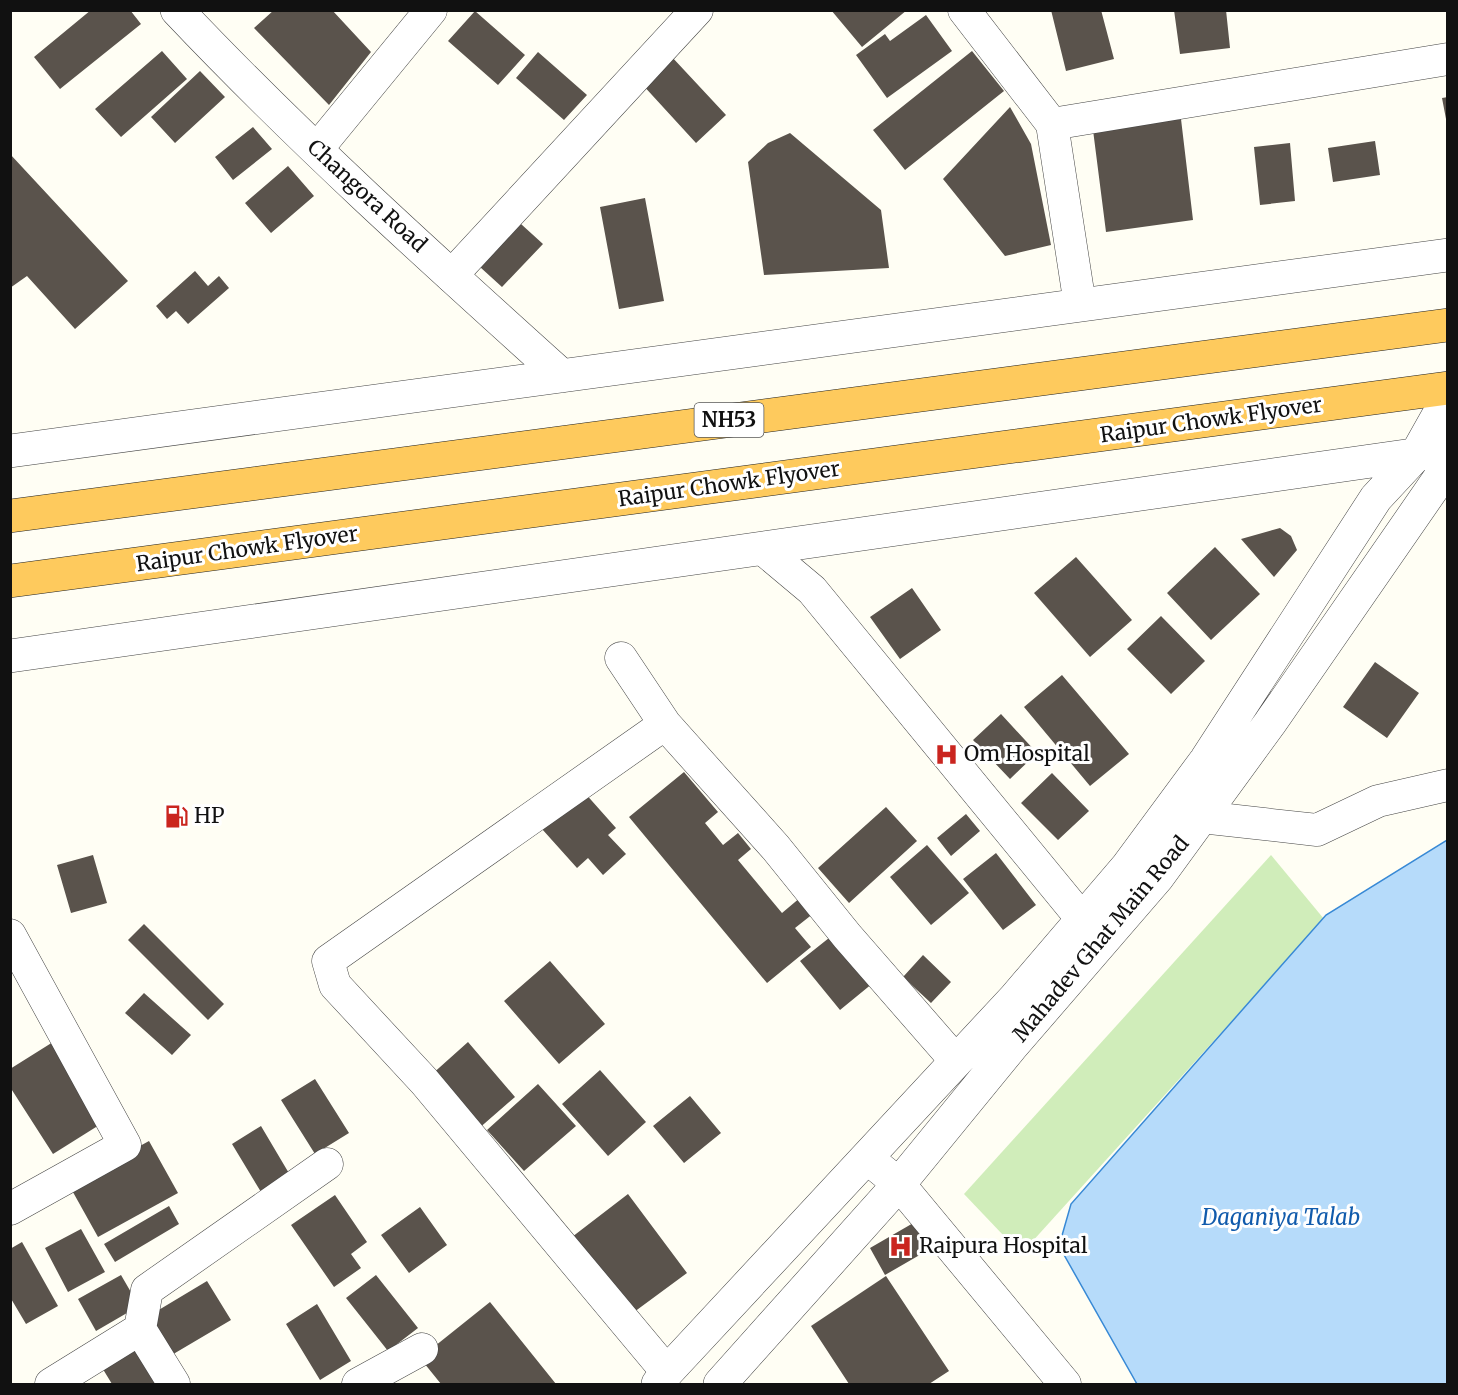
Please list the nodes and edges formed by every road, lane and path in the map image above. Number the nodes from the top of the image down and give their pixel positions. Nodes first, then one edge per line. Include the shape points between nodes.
1 (177, 10) edge
2 (431, 10) edge
3 (697, 10) edge
4 (964, 10) edge
5 (1444, 52) edge
6 (1052, 124) junction
7 (317, 149) junction
8 (1448, 255) edge
9 (451, 276) junction
10 (1080, 305) junction
11 (1448, 325) edge
12 (562, 376) junction
13 (1448, 388) edge
14 (1448, 398) edge
15 (1448, 450) edge
16 (10, 451) edge
17 (1416, 455) junction
18 (1448, 466) edge
19 (10, 516) edge
20 (763, 549) junction
21 (10, 581) edge
22 (10, 657) edge
23 (621, 658) dead end
24 (664, 724) junction
25 (1448, 785) edge
26 (1201, 817) junction
27 (1082, 919) junction
28 (10, 934) edge
29 (956, 1061) junction
30 (867, 1158) junction
31 (327, 1164) dead end
32 (899, 1184) junction
33 (10, 1209) edge
34 (140, 1329) junction
35 (423, 1349) dead end
36 (662, 1378) edge
37 (51, 1384) edge
38 (174, 1384) edge
39 (358, 1384) edge
40 (720, 1384) edge
41 (1065, 1384) edge

1 - 7 street, Changora Road via 237,74
2 - 7 street
3 - 9 street
4 - 6 street
5 - 6 street
6 - 10 street
7 - 9 street, Changora Road
8 - 10 street
9 - 12 street, Changora Road
10 - 12 street
11 - 19 highway, NH53
12 - 16 street
13 - 21 highway, Raipur Chowk Flyover
14 - 17 street
15 - 17 street
17 - 20 street
17 - 27 street via 1376,498 1206,760 1127,867
18 - 26 street, Mahadev Ghat Main Road
20 - 22 street
20 - 27 street via 812,590
23 - 24 street
24 - 29 street via 776,848
24 - 36 street via 328,961 336,985 424,1081
25 - 26 street via 1378,801 1317,830
26 - 32 street, Mahadev Ghat Main Road via 1157,878
27 - 29 street
28 - 33 street via 125,1145
29 - 30 street
30 - 32 street
30 - 36 street
31 - 34 street via 147,1290
32 - 40 street, Mahadev Ghat Main Road
32 - 41 street
34 - 37 street
34 - 38 street
35 - 39 street

